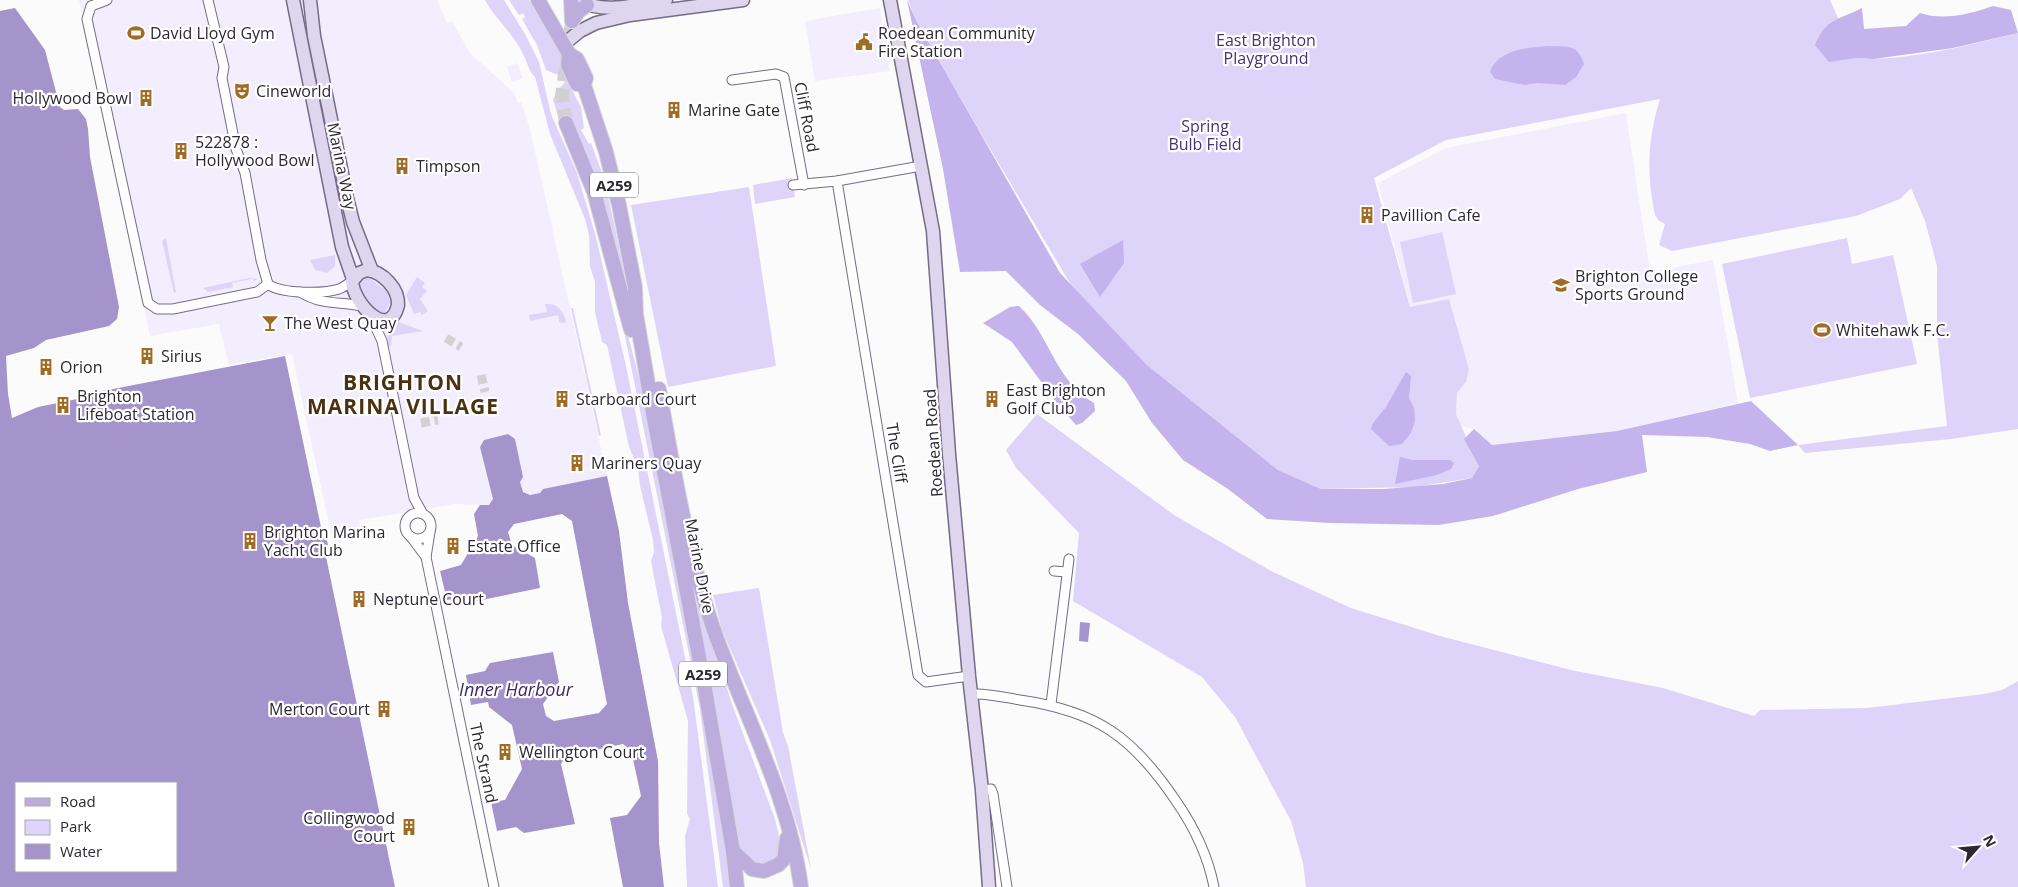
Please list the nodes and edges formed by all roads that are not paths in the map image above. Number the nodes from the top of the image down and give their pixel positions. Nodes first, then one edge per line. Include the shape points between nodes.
1 (107, 0) edge
2 (208, 0) edge
3 (293, 0) edge
4 (310, 0) edge
5 (538, 0) edge
6 (571, 0) edge
7 (666, 0) edge
8 (743, 0) edge
9 (890, 0) edge
10 (583, 3) edge
11 (567, 49) junction
12 (732, 80) dead end
13 (566, 123) tunnel mouth
14 (921, 166) junction
15 (837, 181) junction
16 (793, 185) dead end
17 (804, 185) junction
18 (372, 271) junction
19 (353, 280) junction
20 (268, 284) junction
21 (635, 288) junction
22 (300, 291) junction
23 (366, 310) junction
24 (388, 318) junction
25 (382, 341) junction
26 (653, 412) junction
27 (414, 498) junction
28 (423, 514) junction
29 (411, 515) junction
30 (430, 532) junction
31 (415, 538) junction
32 (425, 555) junction
33 (1069, 560) dead end
34 (1054, 571) dead end
35 (1067, 572) junction
36 (969, 676) junction
37 (971, 694) junction
38 (1051, 704) junction
39 (982, 790) junction
40 (788, 829) junction
41 (1000, 836) junction
42 (986, 837) junction
43 (733, 851) junction
44 (494, 887) edge
45 (738, 887) edge
46 (801, 887) edge
47 (989, 887) edge
48 (1007, 887) edge
49 (1214, 887) edge

1 - 20 street via 91,6 87,19 148,302 154,308 164,310 257,292
2 - 20 street via 224,67 222,78 236,149 245,173
3 - 19 street, Marina Way via 342,247
4 - 18 street, Marina Way via 314,36 347,198 358,238
5 - 11 main road, Marine Drive / A259
6 - 10 main road via 572,21
7 - 10 street via 603,8
8 - 11 street via 596,23 580,31
9 - 14 street, Roedean Road
11 - 21 main road, Marine Drive / A259 via 568,65 577,84 584,85 608,161
12 - 17 street, Cliff Road via 776,74 784,77
13 - 26 main road via 594,192
14 - 15 street
14 - 36 street, Roedean Road via 933,231
15 - 17 street
15 - 36 street, The Cliff via 918,675 926,682
16 - 17 street
18 - 19 street via 361,272
18 - 24 street via 391,284 397,296 397,311
19 - 22 street via 332,290
19 - 23 street via 354,291
20 - 22 street via 276,289
21 - 26 main road, Marine Drive / A259 via 636,314
21 - 40 main road, Marine Drive / A259 via 645,314 679,494 704,596
22 - 23 street via 324,303 346,303
23 - 24 street via 378,320
23 - 25 street
24 - 25 street
25 - 27 street
26 - 43 main road, Marine Drive / A259
27 - 28 street
27 - 29 street
28 - 29 street
28 - 30 street via 430,520
29 - 31 street via 405,526
30 - 31 street
30 - 32 street, The Strand
31 - 32 street, The Strand
32 - 44 street, The Strand
33 - 35 street
34 - 35 street
35 - 38 street
36 - 37 street, Roedean Road
37 - 38 street
37 - 39 street, Roedean Road
38 - 49 street via 1103,724 1141,756 1165,784 1191,826 1206,858
39 - 41 street via 992,791
39 - 42 street, Roedean Road
40 - 43 main road, Marine Drive / A259 via 784,859 764,871 752,869
40 - 46 main road, Marine Drive / A259
41 - 42 street
41 - 48 street
42 - 47 street, Roedean Road
43 - 45 main road, Marine Drive / A259

